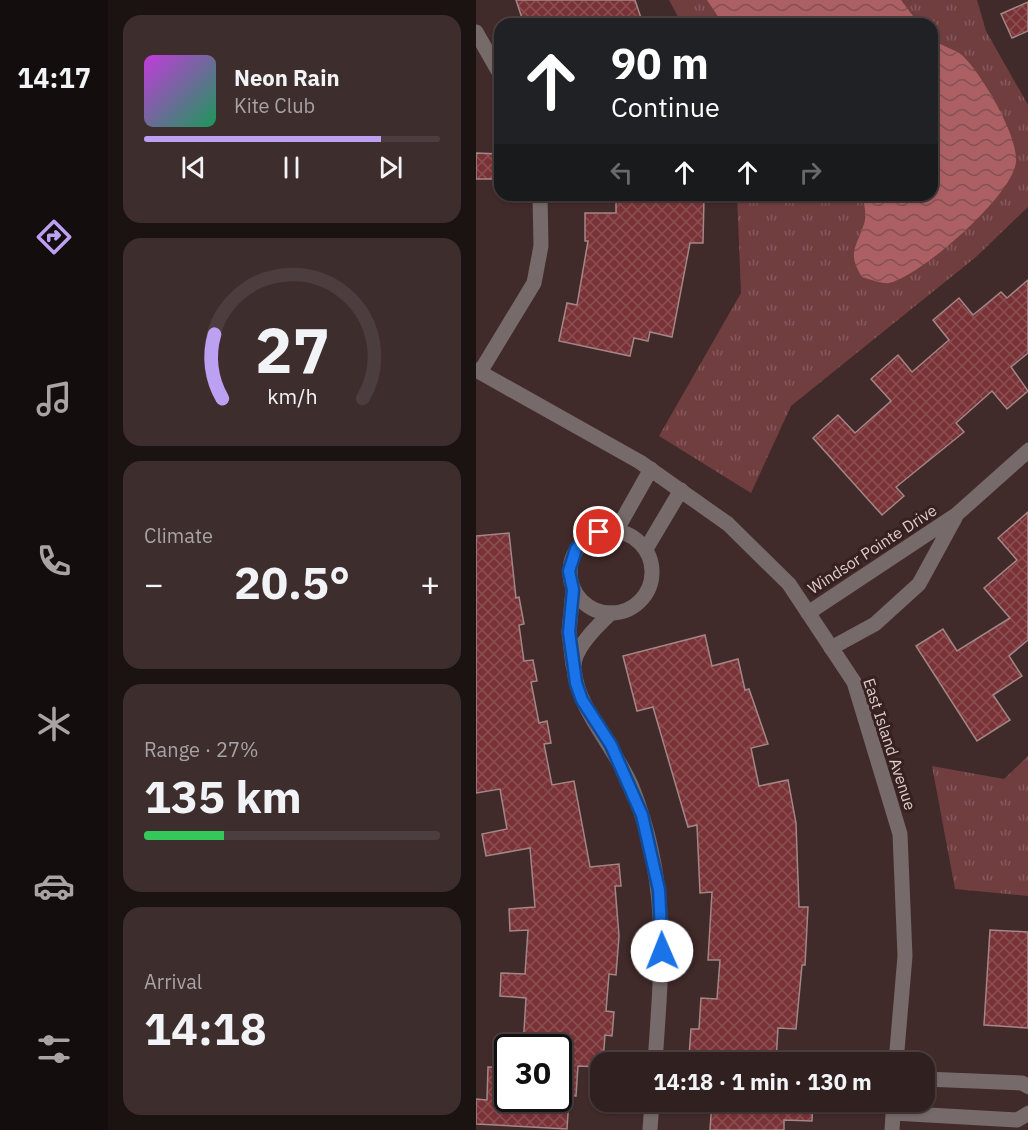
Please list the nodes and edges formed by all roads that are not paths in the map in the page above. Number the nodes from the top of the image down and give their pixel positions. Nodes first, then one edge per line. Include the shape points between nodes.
1 (476, 32) edge
2 (494, 64) edge
3 (540, 201) edge
4 (478, 371) edge
5 (1028, 450) edge
6 (651, 470) junction
7 (681, 490) junction
8 (956, 515) junction
9 (616, 531) junction
10 (646, 549) junction
11 (573, 590) junction
12 (611, 613) junction
13 (808, 613) junction
14 (831, 648) junction
15 (574, 665) junction
16 (655, 1052) edge
17 (897, 1052) edge
18 (935, 1079) edge
19 (1028, 1087) edge
20 (935, 1111) edge
21 (651, 1112) edge
22 (893, 1112) edge
23 (1028, 1113) edge
24 (650, 1130) edge
25 (892, 1130) edge

1 - 2 street
3 - 4 street via 541,246 534,283
4 - 6 street, East Island Avenue
5 - 8 street, Windsor Pointe Drive
6 - 7 street, East Island Avenue
6 - 9 street
7 - 10 street
7 - 13 street, East Island Avenue via 728,524 789,584
8 - 13 street, Windsor Pointe Drive
8 - 14 street, Windsor Pointe Drive via 919,584 875,624
9 - 10 street via 629,535
9 - 11 street via 599,532 576,549 569,571
10 - 12 street via 652,577 646,594 625,611
11 - 12 street via 597,611
11 - 15 street via 569,632
12 - 15 street via 590,632
13 - 14 street, East Island Avenue
14 - 17 street, East Island Avenue via 854,682 900,834 905,956
15 - 16 street via 582,700 630,784 652,847 662,934
18 - 19 street via 1022,1083
20 - 23 street via 1017,1120
21 - 24 street
22 - 25 street

